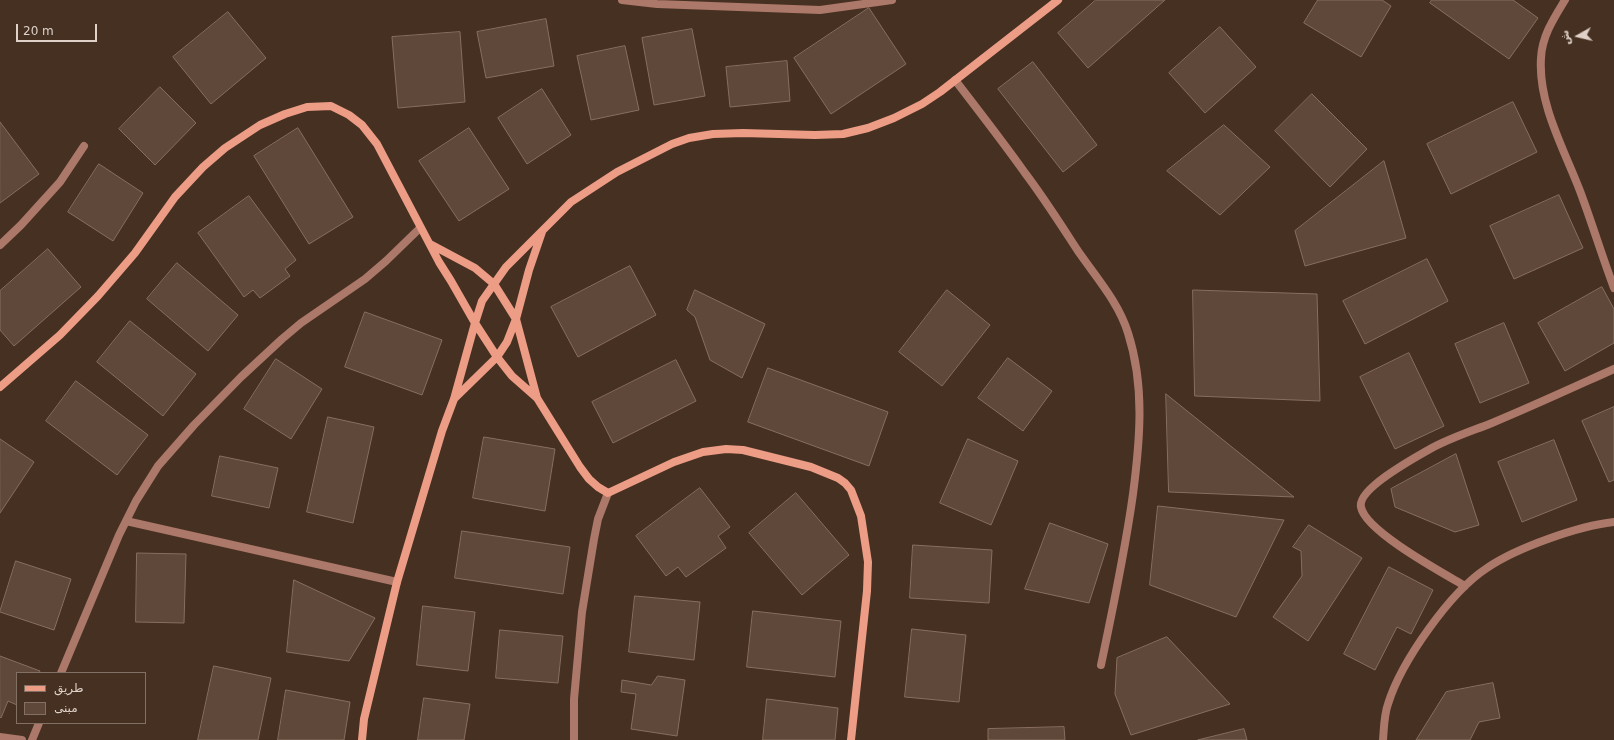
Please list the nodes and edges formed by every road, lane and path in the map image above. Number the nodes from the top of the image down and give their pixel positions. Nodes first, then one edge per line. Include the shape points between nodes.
1 (622, 0) edge
2 (892, 0) edge
3 (1058, 0) edge
4 (1565, 0) edge
5 (1047, 4) edge
6 (955, 80) junction
7 (84, 146) dead end
8 (420, 228) junction
9 (543, 230) junction
10 (430, 244) junction
11 (0, 245) edge
12 (494, 284) junction
13 (1614, 288) edge
14 (516, 319) junction
15 (475, 323) junction
16 (497, 357) junction
17 (1614, 369) edge
18 (0, 387) edge
19 (537, 398) junction
20 (454, 399) junction
21 (608, 493) junction
22 (126, 521) junction
23 (1614, 522) edge
24 (397, 582) junction
25 (1465, 586) junction
26 (1100, 665) dead end
27 (61, 672) edge
28 (39, 724) edge
29 (0, 737) edge
30 (22, 740) edge
31 (32, 740) edge
32 (362, 740) edge
33 (574, 740) edge
34 (851, 740) edge
35 (1384, 740) edge

1 - 2 street via 820,10
3 - 5 street
4 - 13 street via 1550,24 1541,57 1542,83 1549,114
5 - 6 street
6 - 9 street via 922,104 868,128 843,134 713,134 672,144 581,194
6 - 26 street via 1026,174 1107,293 1121,316 1135,357 1139,380 1140,423 1136,468 1121,570
7 - 11 street via 60,182
8 - 10 street
8 - 18 street via 377,144 349,114 331,106 306,107 285,114 224,148 203,167 175,197 135,253 98,296 60,335
8 - 22 street via 365,279 301,323 241,377 158,466
9 - 12 street via 506,267
9 - 14 street via 528,270
10 - 12 street via 476,268
10 - 15 street
12 - 14 street
12 - 15 street via 482,302
14 - 16 street via 507,342
14 - 19 street
15 - 16 street
15 - 20 street
16 - 19 street via 512,376
16 - 20 street
17 - 25 street via 1432,448 1394,470 1371,488 1360,501 1362,512 1372,524 1425,563
19 - 21 street via 580,467 589,479
20 - 24 street
21 - 33 street via 598,519 582,612 574,699
21 - 34 street via 674,462 703,452 726,449 749,451 811,467 845,483 851,490 861,516 868,562
22 - 24 street
22 - 27 street
23 - 25 street via 1600,523 1555,537 1518,552 1487,568
24 - 32 street via 364,719
25 - 35 street via 1426,632 1403,671 1388,704
28 - 31 street
29 - 30 street

